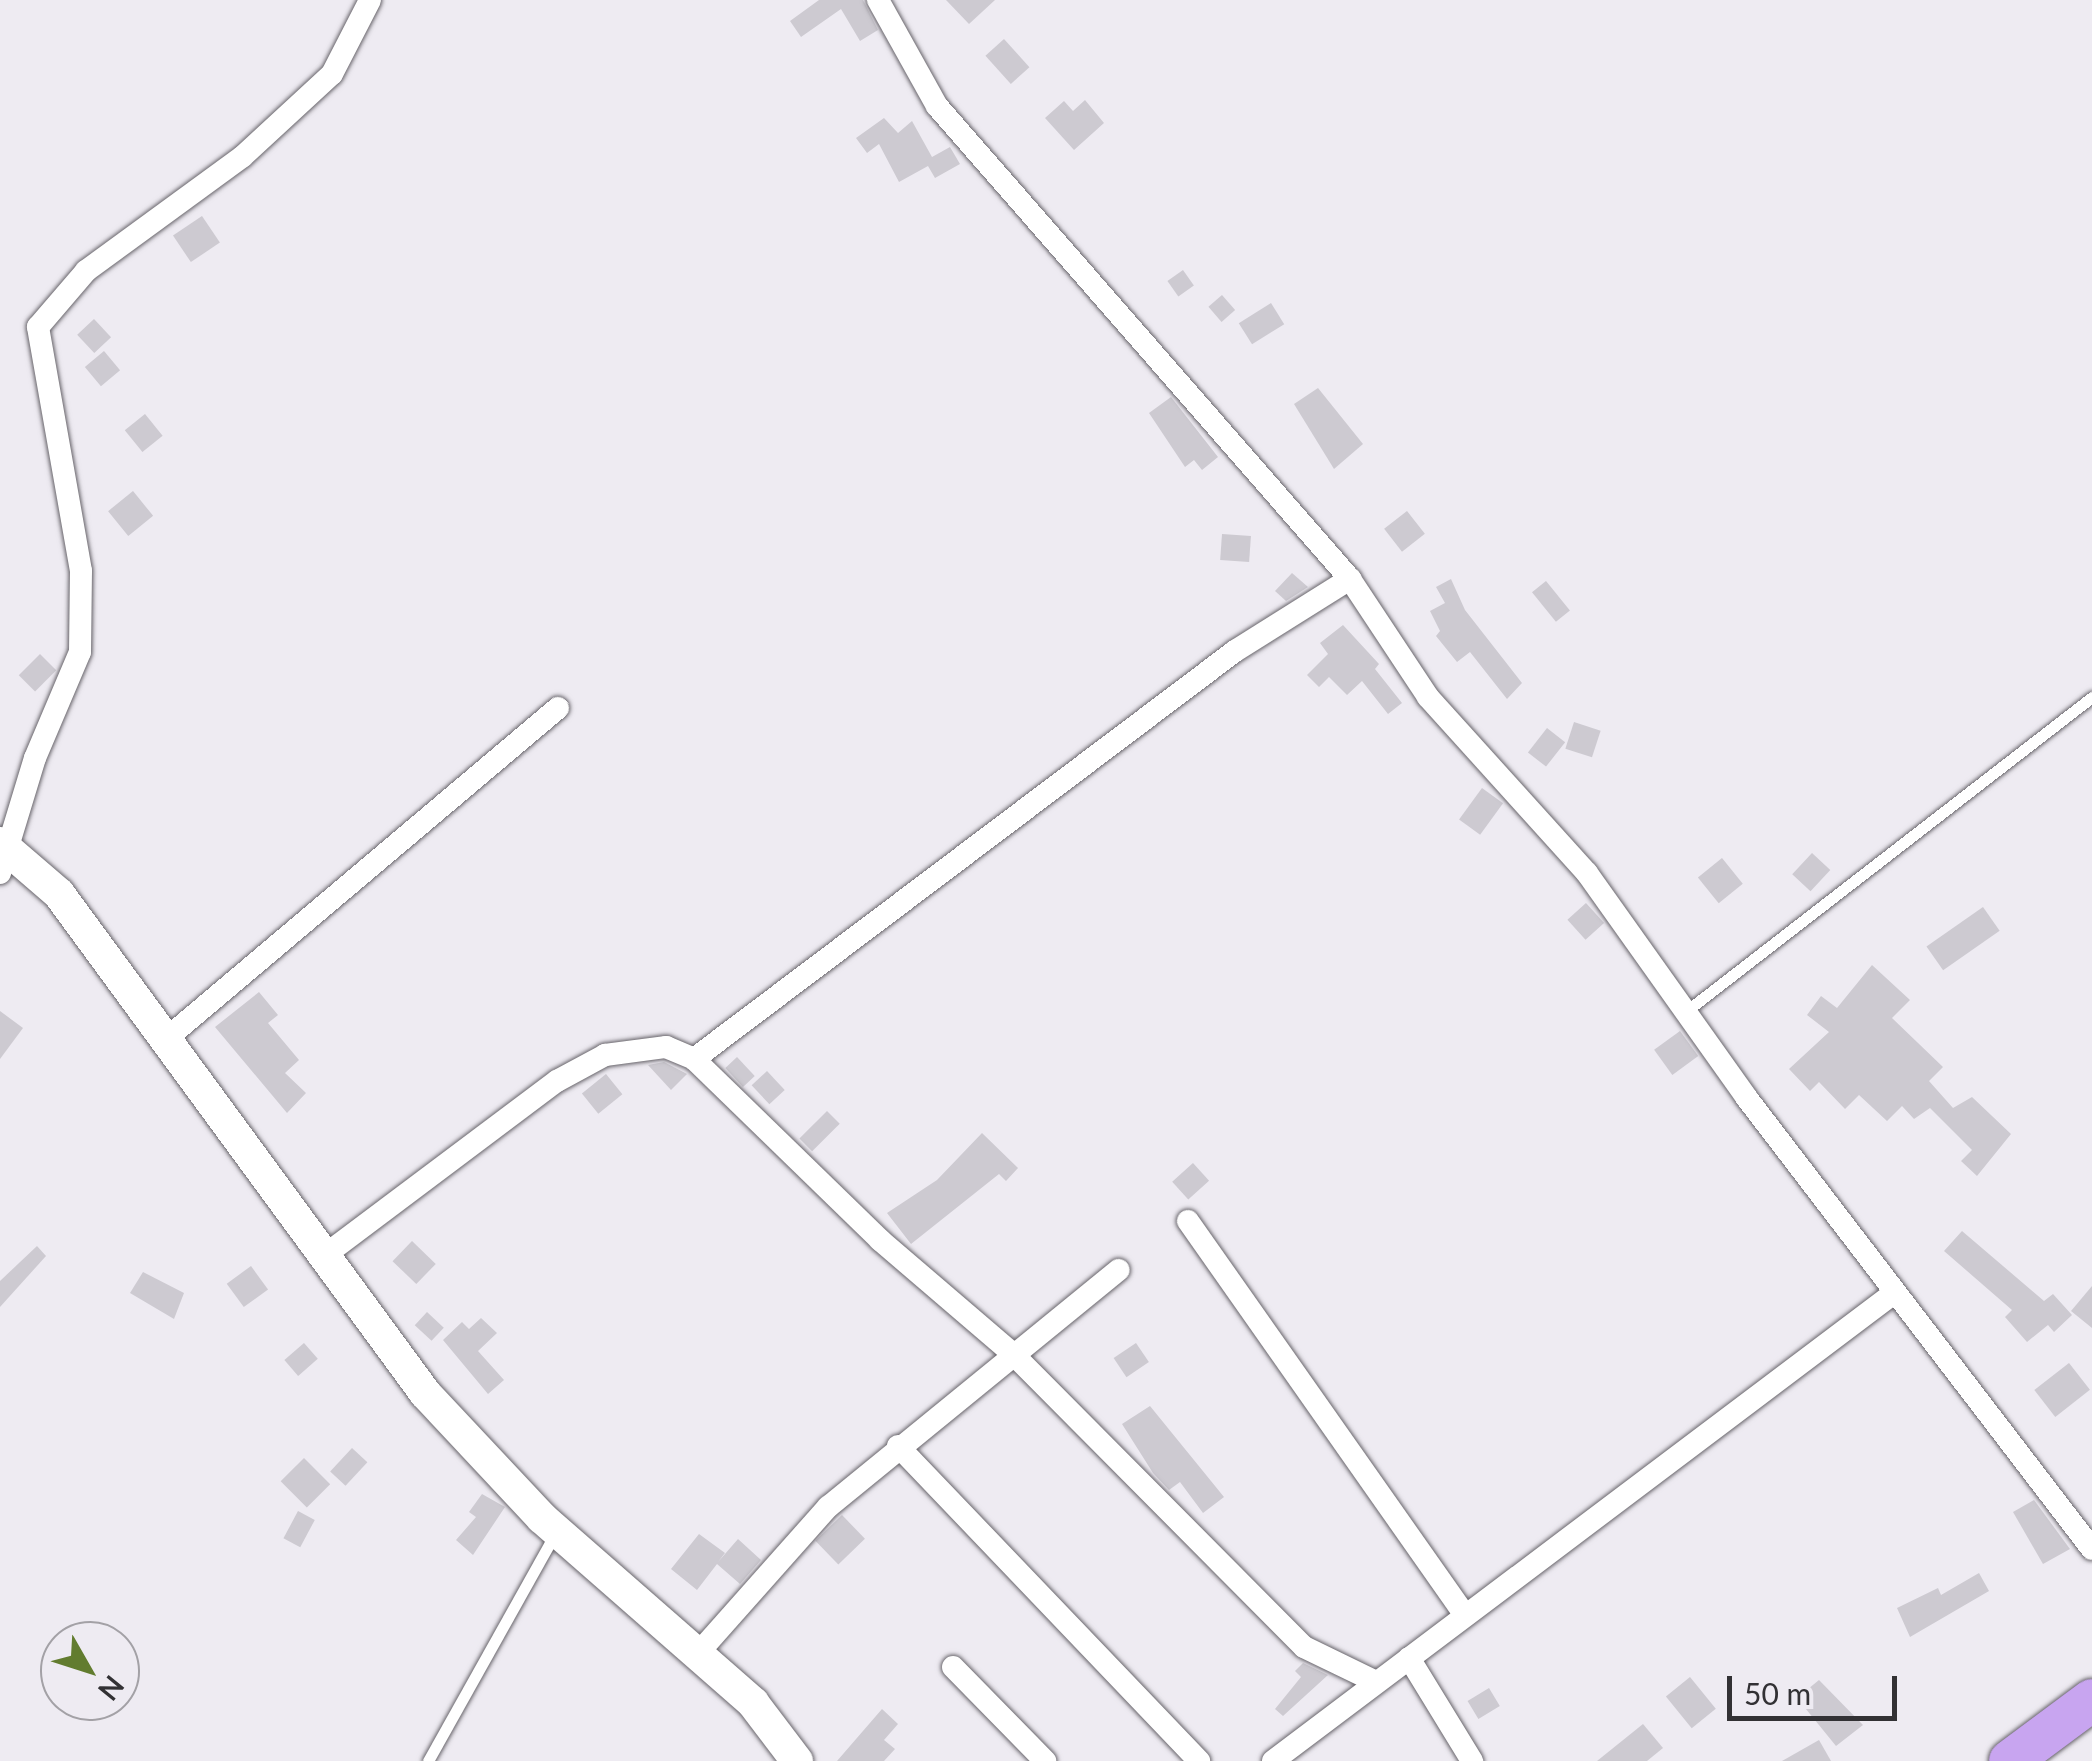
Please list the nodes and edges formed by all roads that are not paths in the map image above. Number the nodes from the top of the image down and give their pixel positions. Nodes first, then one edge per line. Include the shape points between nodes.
1 (370, 0) edge
2 (878, 0) edge
3 (1350, 579) junction
4 (2092, 698) edge
5 (558, 708) dead end
6 (1, 855) edge
7 (1685, 1012) junction
8 (166, 1039) junction
9 (694, 1059) junction
10 (1188, 1221) dead end
11 (325, 1255) junction
12 (1119, 1270) dead end
13 (1894, 1293) junction
14 (1012, 1354) junction
15 (898, 1446) junction
16 (558, 1530) junction
17 (2092, 1548) edge
18 (1464, 1615) junction
19 (700, 1652) junction
20 (1409, 1658) junction
21 (953, 1667) dead end
22 (1376, 1682) junction
23 (2092, 1700) edge
24 (428, 1761) edge
25 (797, 1761) edge
26 (1045, 1761) edge
27 (1199, 1761) edge
28 (1272, 1761) edge
29 (1472, 1761) edge
30 (2010, 1761) edge

1 - 6 street via 332,74 242,158 86,271 38,327 81,572 80,652
2 - 3 street via 949,122
3 - 7 street via 1428,697 1587,872
3 - 9 street via 1235,651
4 - 7 lane
5 - 8 street
6 - 8 street via 59,894
7 - 13 street
8 - 11 street
9 - 11 street via 666,1047 605,1055 558,1080
9 - 14 street via 880,1240
10 - 18 street
11 - 16 street via 425,1393
12 - 14 street
13 - 17 street
13 - 18 street
14 - 15 street
14 - 22 street via 1304,1646
15 - 19 street via 828,1506
15 - 27 street
16 - 19 street
16 - 24 lane
18 - 20 street
19 - 25 street via 752,1702
20 - 22 street
20 - 29 street
21 - 26 street
22 - 28 street
23 - 30 highway

